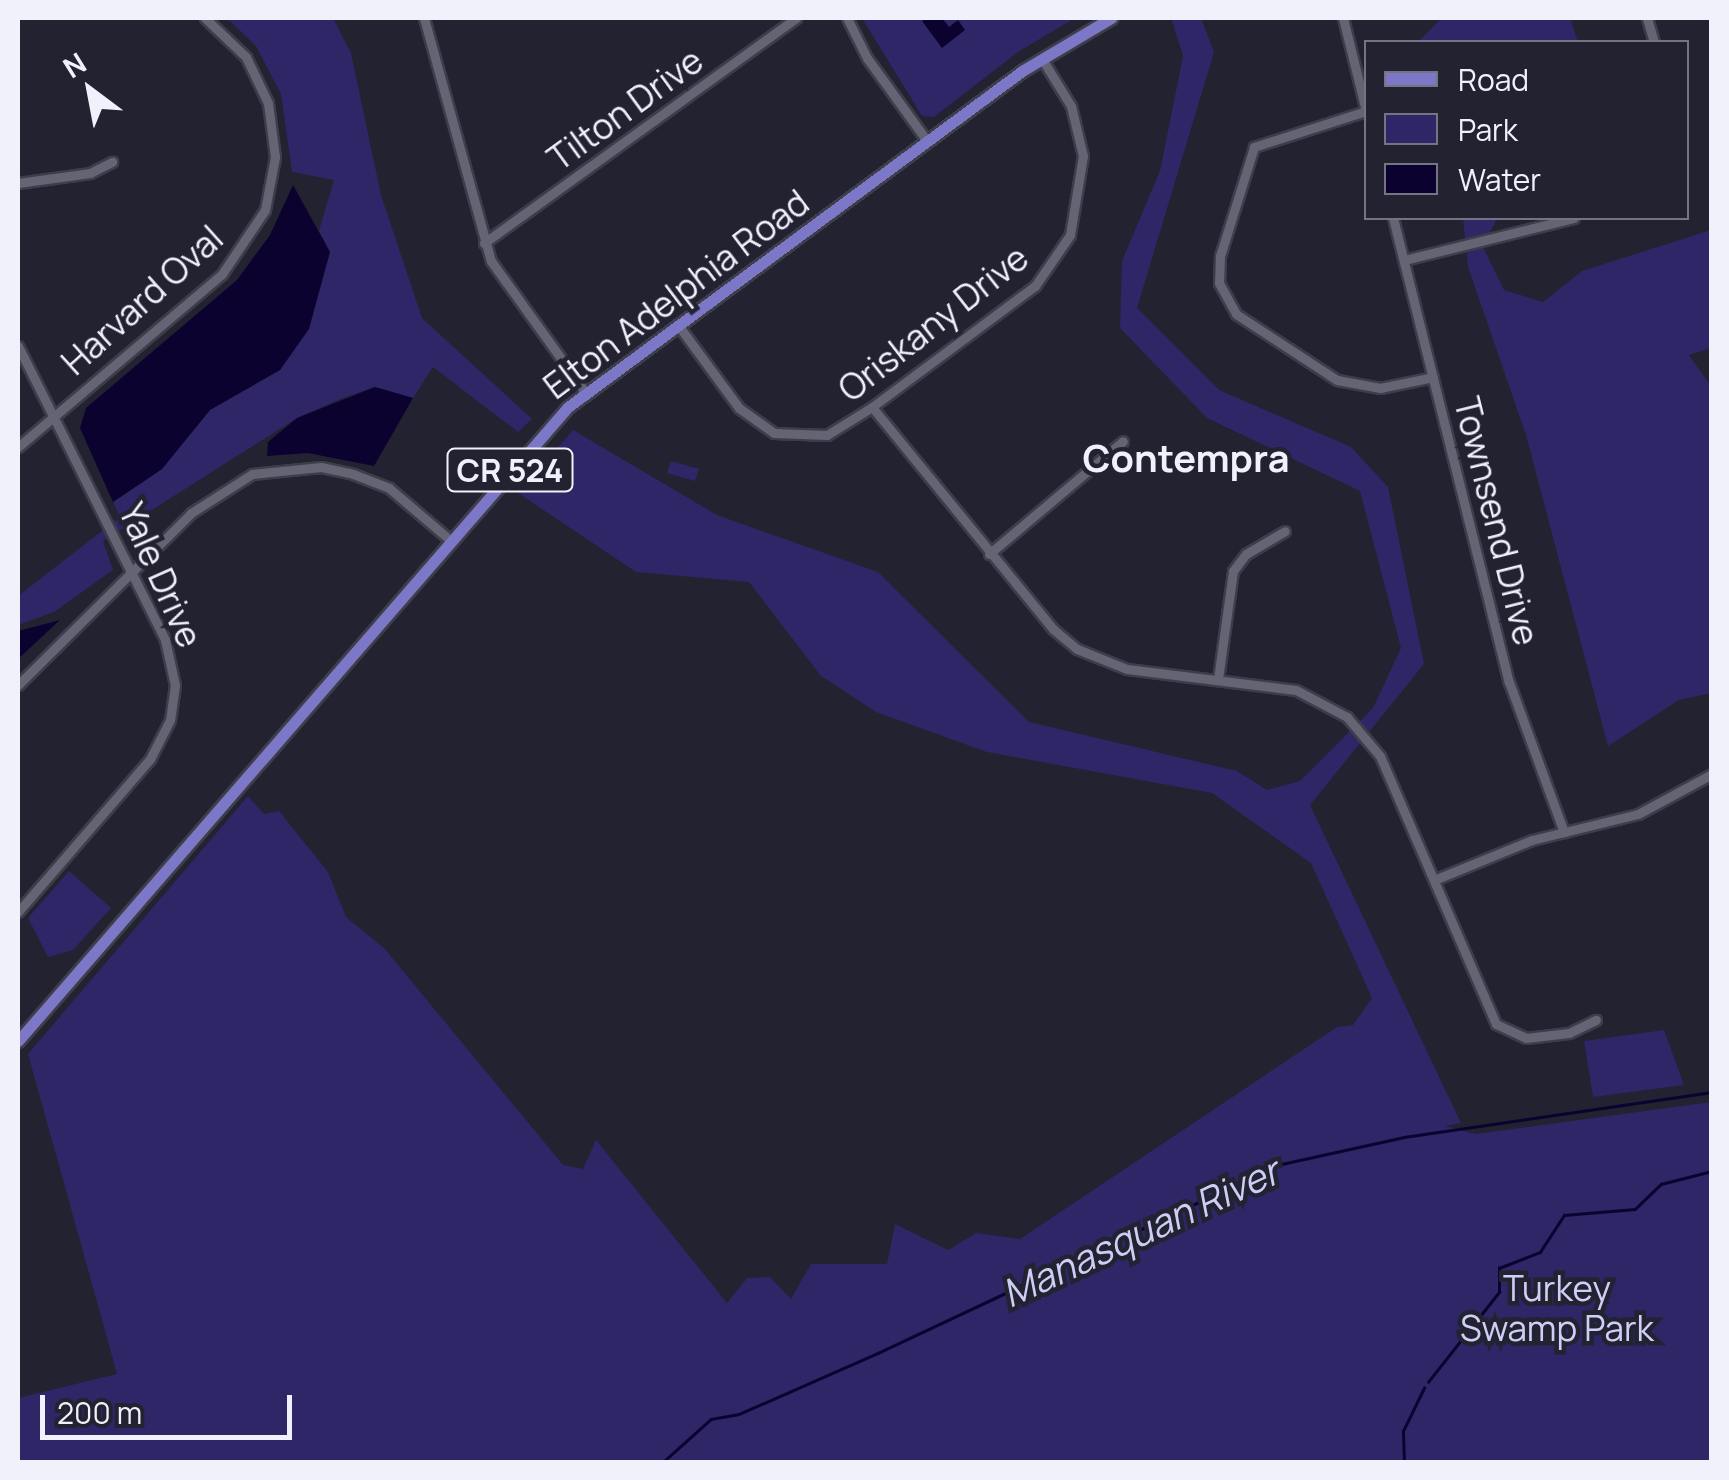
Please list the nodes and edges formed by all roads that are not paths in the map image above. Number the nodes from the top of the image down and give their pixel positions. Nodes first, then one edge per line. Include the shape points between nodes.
1 (206, 18) edge
2 (424, 18) edge
3 (796, 18) edge
4 (847, 18) edge
5 (1111, 18) edge
6 (1343, 18) edge
7 (1042, 58) junction
8 (1364, 103) edge
9 (1364, 112) edge
10 (927, 141) junction
11 (112, 162) dead end
12 (18, 183) edge
13 (1394, 220) edge
14 (1566, 220) edge
15 (484, 243) junction
16 (1404, 260) junction
17 (678, 325) junction
18 (18, 346) edge
19 (1433, 376) junction
20 (585, 392) junction
21 (872, 408) junction
22 (54, 414) junction
23 (1123, 441) dead end
24 (18, 446) edge
25 (1285, 531) dead end
26 (450, 540) junction
27 (990, 554) junction
28 (133, 572) junction
29 (1218, 679) junction
30 (18, 685) edge
31 (1712, 774) edge
32 (1564, 832) junction
33 (1434, 880) junction
34 (18, 912) edge
35 (1596, 1020) dead end
36 (18, 1041) edge

1 - 22 street, Harvard Oval via 246,57 268,103 275,157 266,210 222,274
2 - 15 street
3 - 15 street, Tilton Drive
4 - 10 street
5 - 7 main road, Elton Adelphia Road / CR 524
6 - 8 street
7 - 10 main road, Elton Adelphia Road / CR 524
7 - 21 street, Oriskany Drive via 1070,106 1081,144 1082,196 1070,234 1035,286
9 - 19 street via 1254,147 1220,256 1219,283 1236,314 1338,380 1380,388
10 - 17 main road, Elton Adelphia Road / CR 524
11 - 12 street via 90,173
13 - 16 street, Townsend Drive
14 - 16 street
15 - 20 street via 507,286
16 - 19 street, Townsend Drive
17 - 20 main road, Elton Adelphia Road / CR 524
17 - 21 street, Oriskany Drive via 739,408 766,429 816,437
18 - 22 street, Yale Drive
19 - 32 street, Townsend Drive via 1509,682
20 - 26 main road, Elton Adelphia Road / CR 524
21 - 27 street
22 - 24 street, Harvard Oval
22 - 28 street, Yale Drive
23 - 27 street
25 - 29 street via 1233,570
26 - 28 street via 389,488 321,467 280,468 228,485
26 - 36 main road, Elton Adelphia Road / CR 524
27 - 29 street via 1053,628 1086,654 1127,669
28 - 30 street
28 - 34 street, Yale Drive via 172,663 170,720 150,758
29 - 33 street via 1308,694 1362,731
31 - 32 street via 1650,809
32 - 33 street
33 - 35 street via 1504,1032 1546,1036

